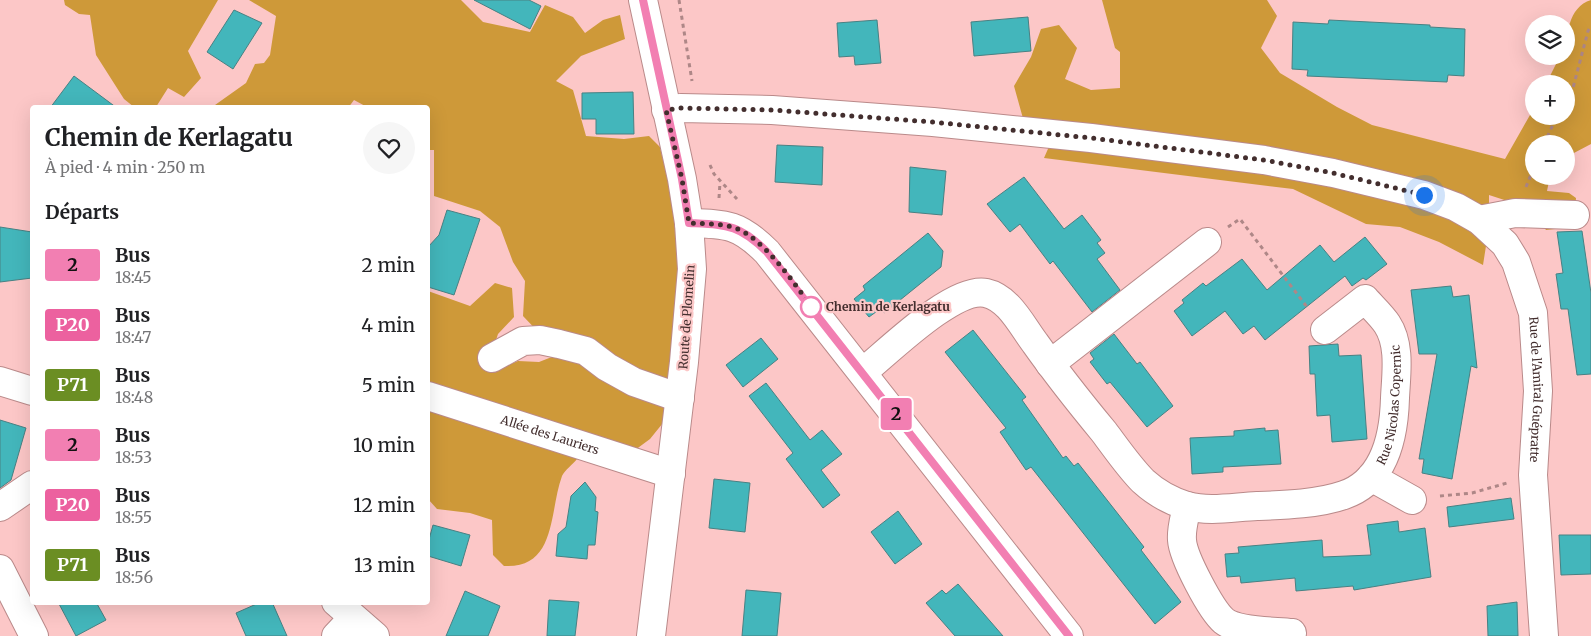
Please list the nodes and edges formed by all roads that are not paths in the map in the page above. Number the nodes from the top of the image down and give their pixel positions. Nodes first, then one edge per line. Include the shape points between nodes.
1 (643, 0) edge
2 (666, 110) junction
3 (1575, 215) dead end
4 (1479, 220) junction
5 (689, 223) junction
6 (1207, 242) road end
7 (1324, 330) road end
8 (492, 358) dead end
9 (1050, 364) junction
10 (863, 372) junction
11 (0, 380) edge
12 (30, 390) edge
13 (430, 397) edge
14 (680, 398) junction
15 (671, 474) junction
16 (1371, 477) junction
17 (30, 487) edge
18 (1412, 500) road end
19 (1187, 506) junction
20 (0, 507) edge
21 (0, 569) edge
22 (342, 619) edge
23 (1292, 633) dead end
24 (34, 636) edge
25 (375, 636) edge
26 (651, 636) edge
27 (1069, 636) edge
28 (1544, 636) edge

1 - 2 street, Route de Plomelin
2 - 4 street, Rue de l'Amiral Guépratte via 772,110 932,122 1254,159 1333,173 1424,195
2 - 5 street, Route de Plomelin
3 - 4 street via 1515,213
4 - 28 street, Rue de l'Amiral Guépratte via 1506,244 1516,262 1533,313 1538,391 1534,475
5 - 10 street via 727,226 751,236
5 - 14 street, Route de Plomelin via 692,269
6 - 9 street
7 - 16 street, Rue Nicolas Copernic via 1365,299 1388,325 1392,337 1397,360 1392,437 1384,458
8 - 14 street via 523,341 559,344 586,351 634,382
9 - 10 street, Rue Nicolas Copernic via 999,298 976,293 947,304
9 - 19 street, Rue Nicolas Copernic via 1143,480 1170,499
10 - 27 street
11 - 12 street
13 - 15 street, Allée des Lauriers
14 - 15 street, Route de Plomelin
15 - 26 street, Route de Plomelin
16 - 18 street, Rue Nicolas Copernic
16 - 19 street, Rue Nicolas Copernic via 1358,489 1343,496 1286,505 1208,509
17 - 20 street
19 - 23 street via 1182,532 1183,550 1224,621 1240,628
21 - 24 street
22 - 25 street

